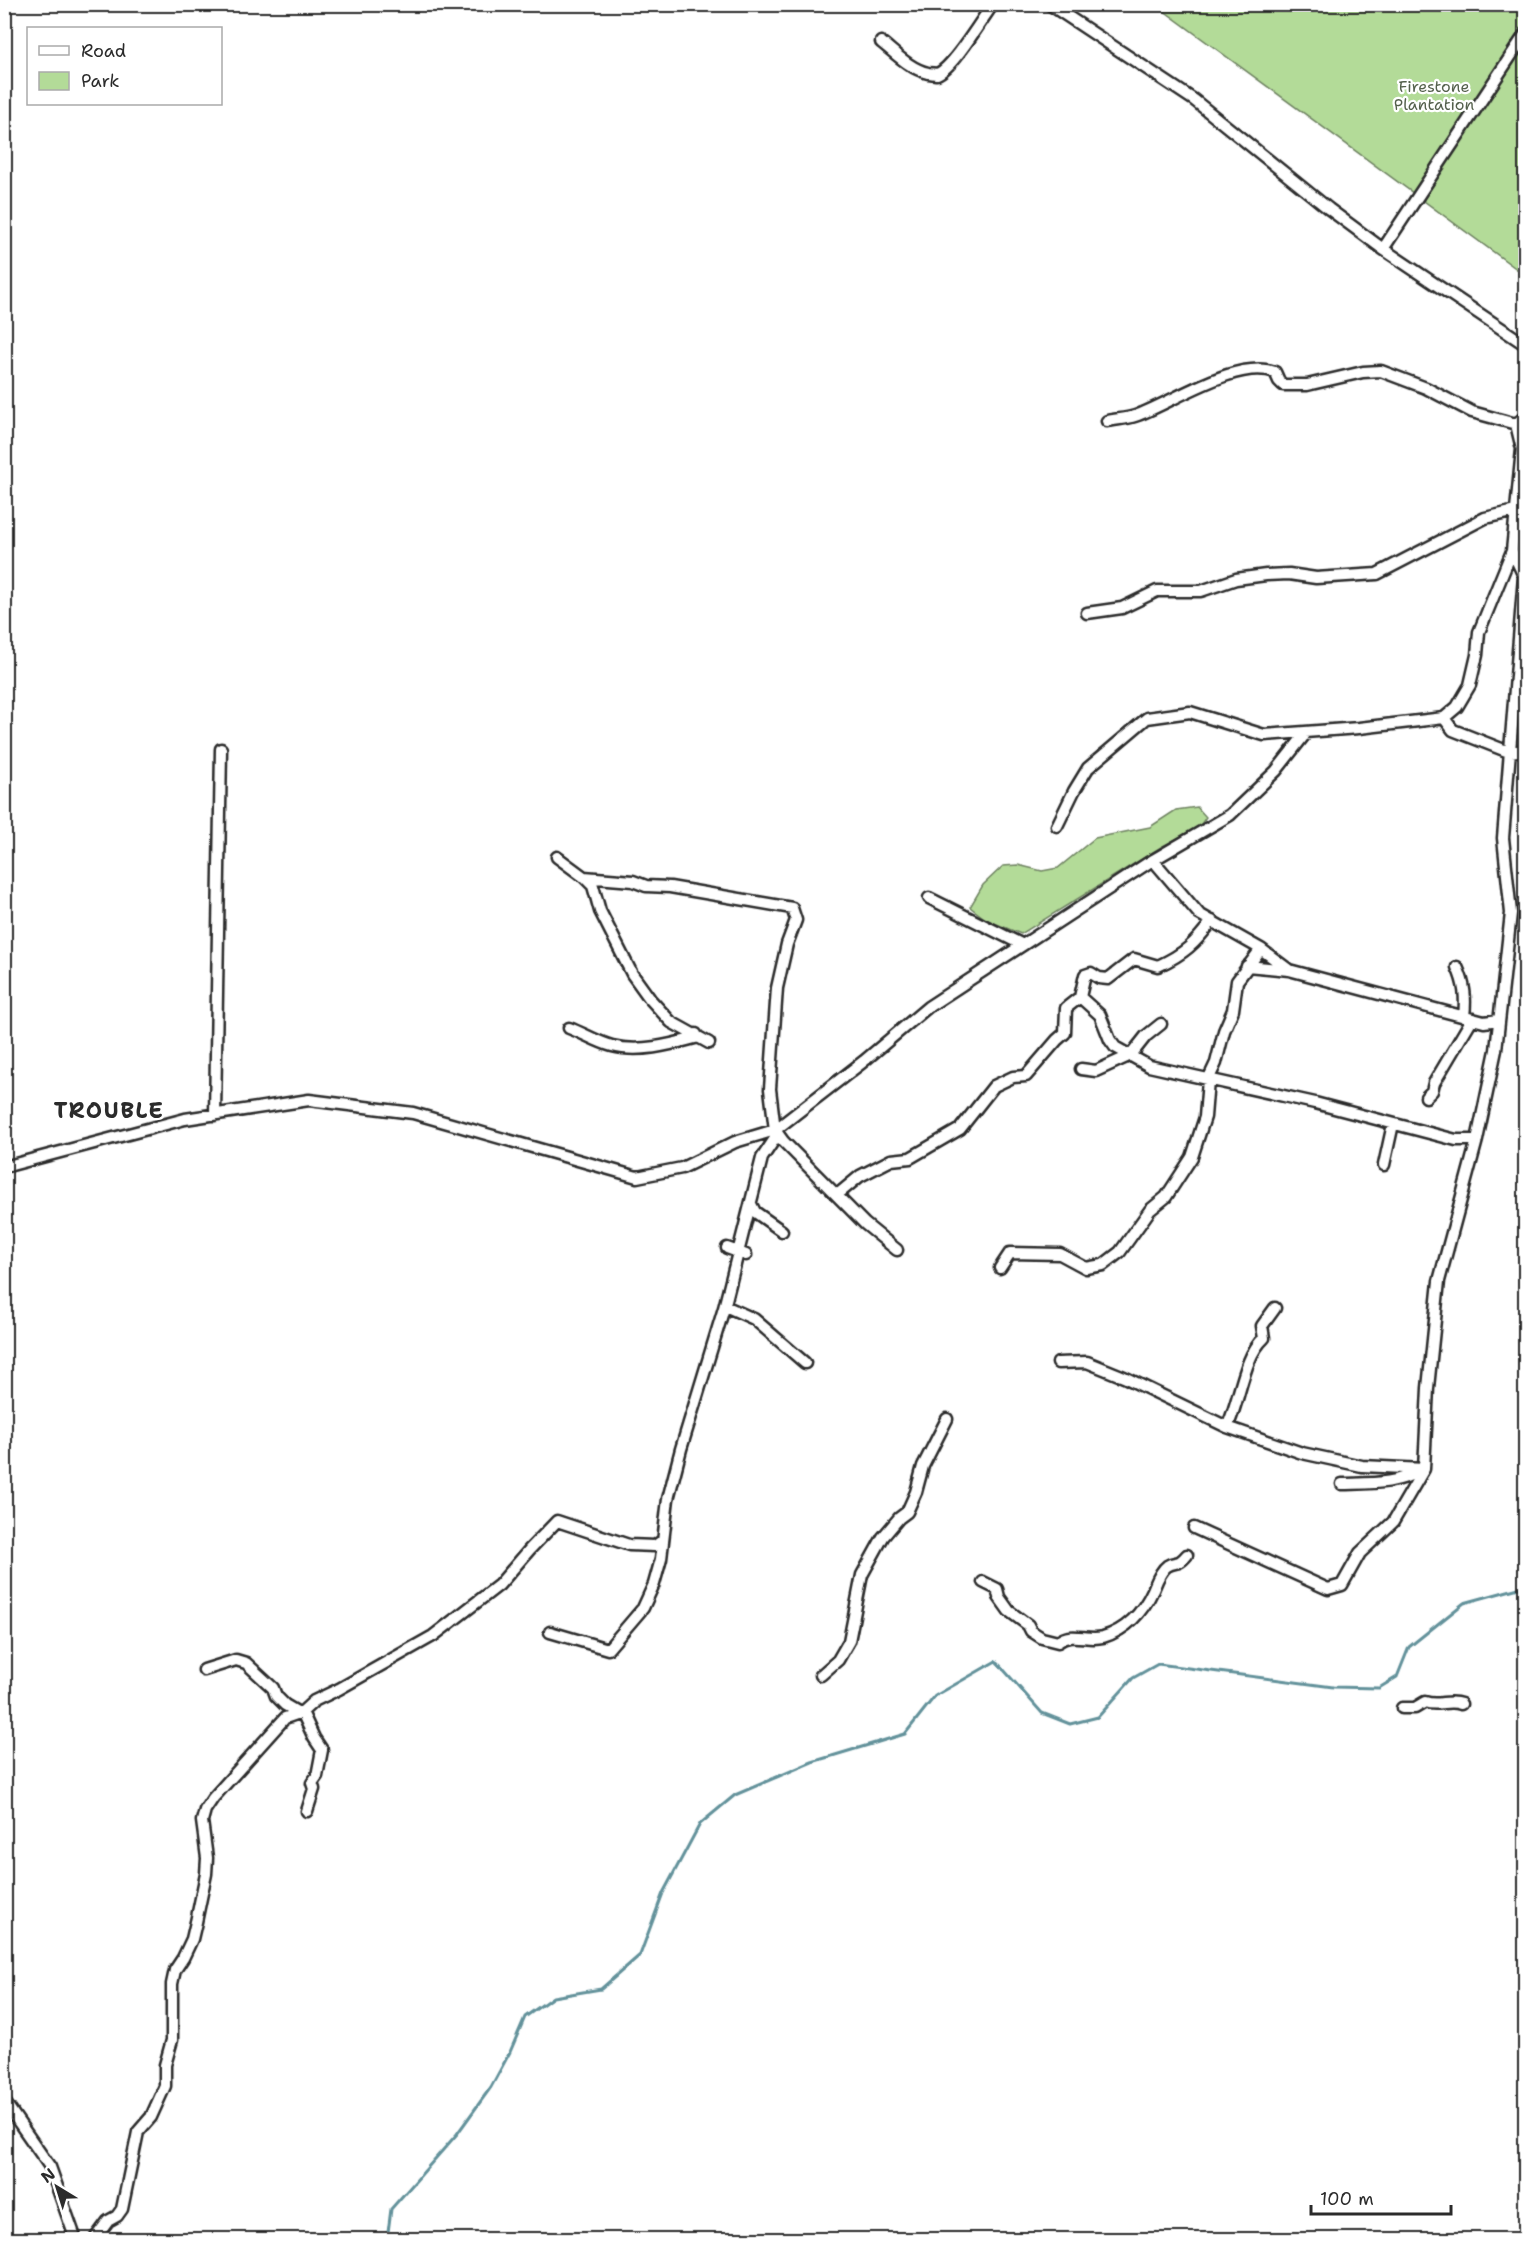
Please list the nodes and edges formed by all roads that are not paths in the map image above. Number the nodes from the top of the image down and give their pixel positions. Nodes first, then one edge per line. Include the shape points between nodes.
1 (993, 4) edge
2 (1049, 4) edge
3 (1526, 33) edge
4 (881, 42) dead end
5 (1383, 249) junction
6 (1526, 345) edge
7 (1526, 416) edge
8 (1107, 421) dead end
9 (1516, 424) junction
10 (1516, 511) junction
11 (1512, 551) junction
12 (1087, 613) dead end
13 (1444, 718) junction
14 (1306, 733) junction
15 (221, 749) dead end
16 (1526, 750) edge
17 (1509, 752) junction
18 (1057, 826) dead end
19 (557, 857) dead end
20 (1153, 860) junction
21 (584, 877) junction
22 (928, 898) dead end
23 (1212, 921) junction
24 (1023, 945) junction
25 (1261, 949) junction
26 (1247, 966) junction
27 (1457, 967) dead end
28 (1289, 970) junction
29 (1080, 997) junction
30 (1468, 1018) junction
31 (1499, 1020) junction
32 (1161, 1024) dead end
33 (569, 1028) dead end
34 (696, 1034) junction
35 (709, 1043) dead end
36 (1131, 1056) junction
37 (1081, 1069) dead end
38 (1208, 1080) junction
39 (1425, 1097) dead end
40 (215, 1115) junction
41 (1394, 1124) junction
42 (777, 1132) junction
43 (1477, 1140) junction
44 (1384, 1165) dead end
45 (4, 1167) edge
46 (837, 1195) junction
47 (751, 1204) junction
48 (782, 1231) dead end
49 (726, 1248) dead end
50 (897, 1250) dead end
51 (742, 1254) junction
52 (999, 1268) dead end
53 (725, 1306) junction
54 (1275, 1308) dead end
55 (805, 1363) dead end
56 (1058, 1363) dead end
57 (947, 1419) dead end
58 (1227, 1427) junction
59 (1424, 1468) junction
60 (1342, 1484) dead end
61 (1194, 1528) dead end
62 (663, 1540) junction
63 (1187, 1555) dead end
64 (983, 1582) dead end
65 (550, 1632) dead end
66 (204, 1670) dead end
67 (821, 1675) dead end
68 (1461, 1704) dead end
69 (1402, 1708) dead end
70 (302, 1712) junction
71 (307, 1811) dead end
72 (4, 2102) edge
73 (76, 2240) edge
74 (94, 2240) edge

1 - 4 street via 961,50 937,74 914,68
2 - 5 street via 1194,100
3 - 5 street
5 - 6 street
7 - 9 street
8 - 9 street via 1134,417 1225,375 1266,369 1275,372 1283,385 1307,385 1381,371 1472,412
9 - 10 street via 1522,449
10 - 11 street
10 - 12 street via 1485,518 1377,574 1316,578 1289,574 1236,579 1201,591 1157,591 1122,608
11 - 13 street via 1479,632 1470,685 1457,707
11 - 17 street via 1524,576
13 - 14 street
13 - 17 street via 1453,730
14 - 18 street via 1264,735 1190,712 1147,718 1088,768
14 - 20 street via 1276,771 1230,815
15 - 40 street
16 - 17 street
17 - 31 street via 1503,838 1511,914
19 - 21 street
20 - 23 street via 1199,914
20 - 24 street
21 - 34 street via 593,886 600,910 632,974 671,1022
21 - 42 street via 633,880 646,886 792,908 795,920 777,988 772,1038 770,1089
22 - 24 street
23 - 25 street
23 - 29 street via 1195,944 1158,966 1134,959 1108,979 1085,975
24 - 42 street via 928,1007
25 - 26 street
25 - 28 street
26 - 28 street
26 - 38 street via 1237,981 1233,1010
27 - 30 street via 1463,980
28 - 30 street
29 - 36 street via 1100,1015 1115,1047
29 - 46 street via 1066,1008 1065,1033 1026,1076 994,1086 960,1130 910,1158 891,1160 860,1176
30 - 31 street
30 - 39 street via 1432,1091
31 - 43 street
32 - 36 street
33 - 34 street via 612,1046 633,1048 674,1044 695,1038
34 - 35 street
36 - 37 street via 1096,1071
36 - 38 street via 1149,1066
38 - 41 street
38 - 52 street via 1205,1117 1192,1156 1166,1197 1150,1210 1120,1252 1103,1265 1086,1268 1060,1254 1010,1253
40 - 42 street via 309,1100 413,1113 637,1177 682,1168 735,1142
40 - 45 street via 185,1119
41 - 43 street via 1456,1140
41 - 44 street
42 - 46 street
42 - 47 street via 762,1158
43 - 59 street via 1439,1281
46 - 50 street
47 - 48 street via 755,1212
47 - 51 street
49 - 51 street
51 - 53 street
53 - 55 street via 754,1319
53 - 62 street via 681,1449 668,1499
54 - 58 street via 1262,1326 1264,1338 1256,1345
56 - 58 street via 1087,1362
57 - 67 street via 923,1466 906,1512 883,1537 862,1575 849,1641 838,1660
58 - 59 street via 1302,1453 1362,1467
59 - 60 street via 1392,1482
59 - 61 street via 1393,1522 1360,1553 1342,1585 1328,1588
62 - 65 street via 654,1584 643,1608 608,1649
62 - 70 street via 655,1546 629,1545 557,1521 499,1584 433,1636 314,1701
63 - 64 street via 1181,1563 1167,1566 1138,1616 1101,1638 1064,1636 1058,1642 1042,1638 1009,1611 997,1589
66 - 70 street via 236,1660 246,1663 285,1705
68 - 69 street via 1425,1702 1415,1708
70 - 71 street via 322,1750
70 - 74 street via 280,1723 205,1810 202,1821 206,1874 192,1939 172,1984 165,2086 151,2117 138,2132 122,2209
72 - 73 street via 50,2167

